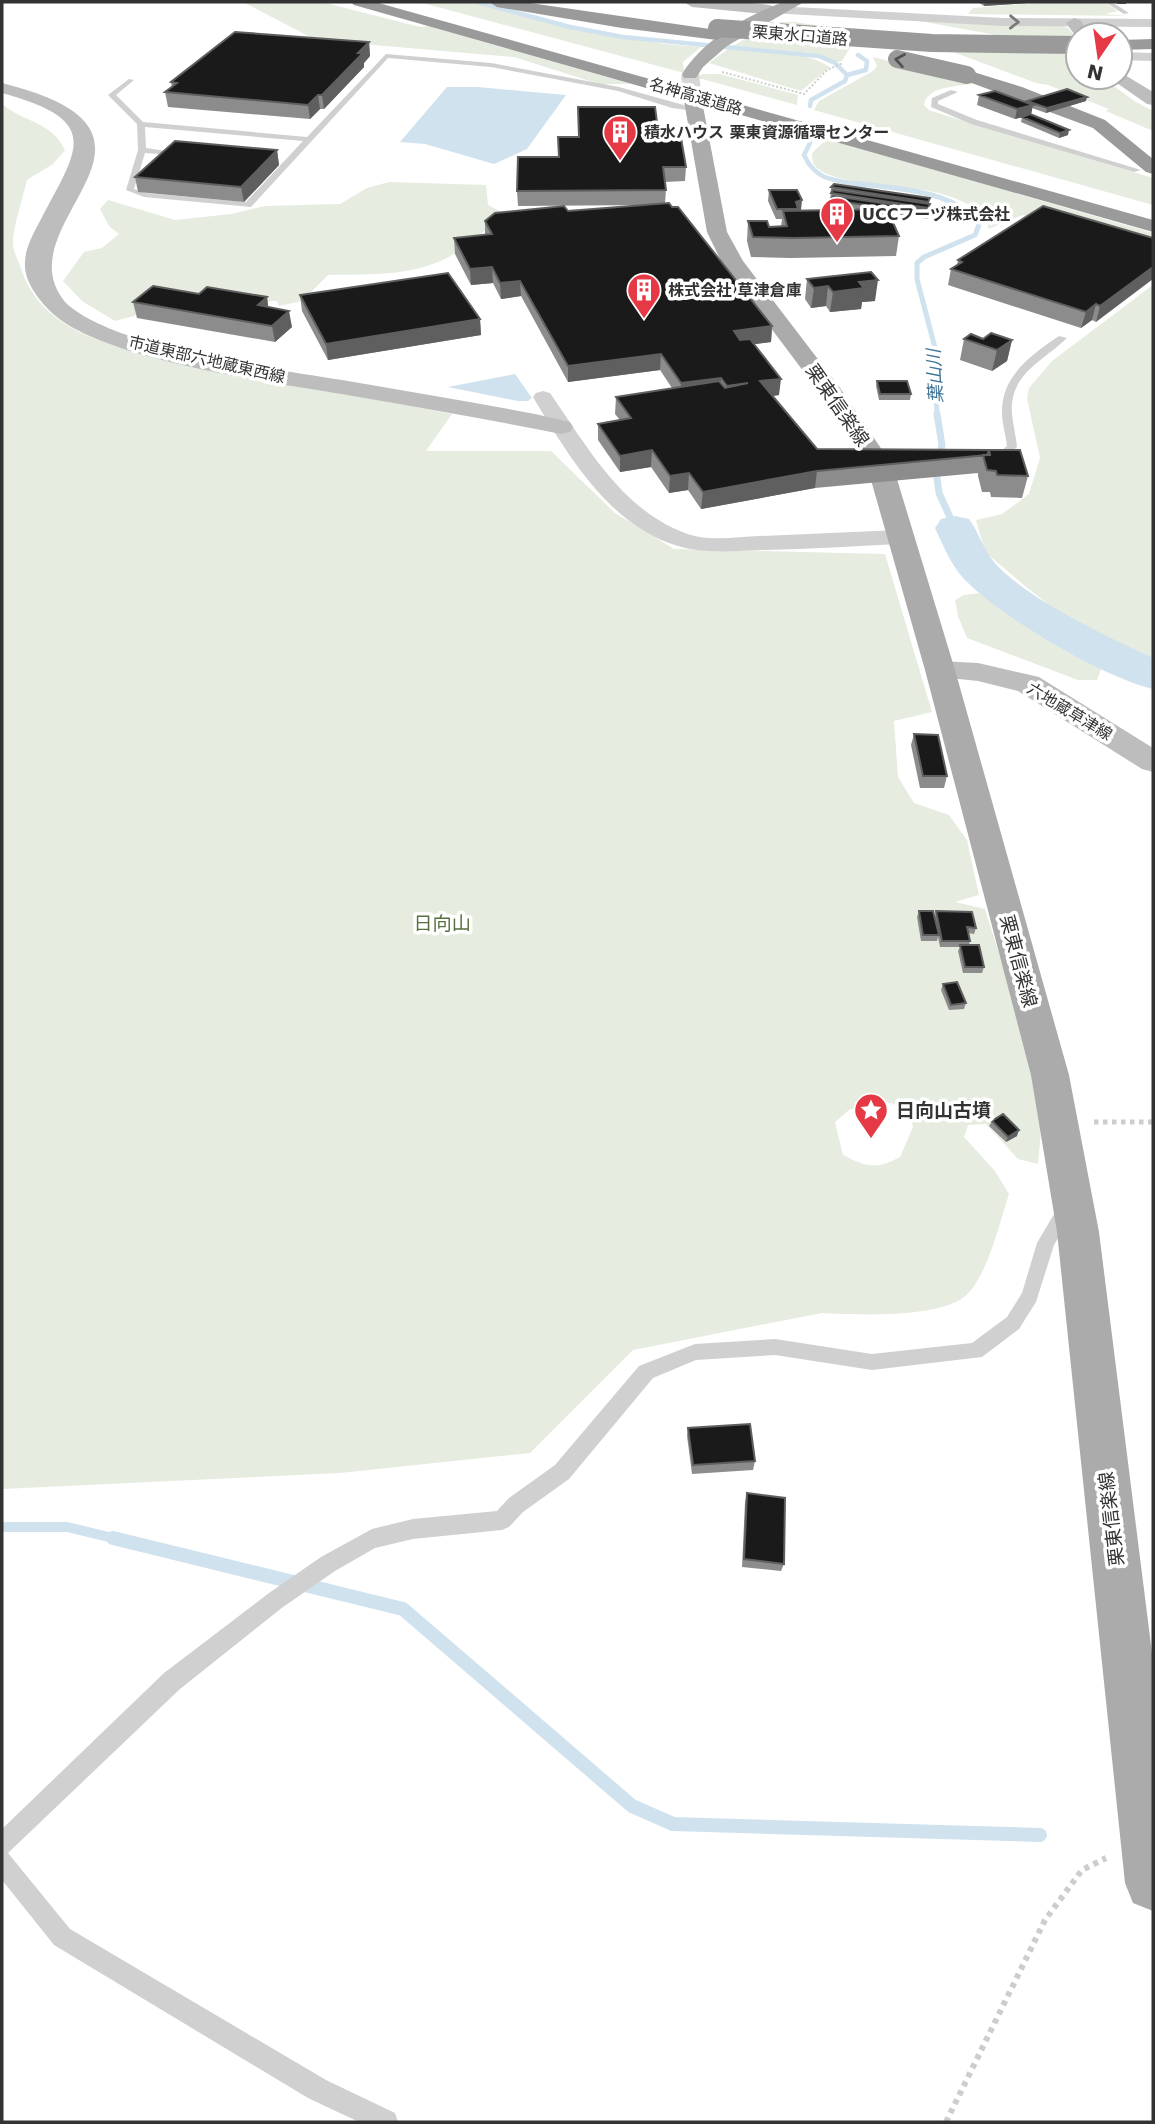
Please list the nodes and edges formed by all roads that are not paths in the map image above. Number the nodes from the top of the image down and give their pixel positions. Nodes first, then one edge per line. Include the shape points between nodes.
1 (359, 2) edge
2 (396, 2) edge
3 (510, 2) edge
4 (692, 2) edge
5 (796, 2) edge
6 (1108, 2) edge
7 (671, 6) dead end
8 (775, 10) junction
9 (1126, 13) dead end
10 (1153, 23) edge
11 (1134, 25) edge
12 (1064, 28) edge
13 (716, 39) junction
14 (1153, 44) edge
15 (1064, 45) edge
16 (1134, 45) edge
17 (1064, 49) edge
18 (376, 52) dead end
19 (386, 56) junction
20 (1134, 56) edge
21 (1153, 57) edge
22 (982, 74) junction
23 (131, 80) dead end
24 (1134, 86) edge
25 (693, 87) junction
26 (2, 88) edge
27 (954, 92) dead end
28 (1153, 100) edge
29 (141, 124) junction
30 (309, 139) junction
31 (142, 150) junction
32 (195, 155) edge
33 (273, 162) edge
34 (286, 164) junction
35 (1145, 169) edge
36 (1153, 212) edge
37 (1153, 226) edge
38 (1062, 338) dead end
39 (543, 397) dead end
40 (561, 428) junction
41 (980, 454) edge
42 (899, 537) junction
43 (940, 670) junction
44 (1153, 762) edge
45 (1072, 1198) junction
46 (1150, 1834) edge
47 (2, 1844) edge
48 (2, 1862) edge
49 (1153, 1883) edge
50 (386, 2122) edge

1 - 37 highway, 名神高速道路
2 - 36 highway, 名神高速道路
3 - 13 highway
4 - 8 street
5 - 8 main road
6 - 9 lane
7 - 22 highway, bridge via 903,39
8 -> 12 street
8 - 13 main road
8 - 17 street via 913,22
10 - 11 street
13 - 15 highway, 栗東水口道路, bridge
22 -> 13 highway, bridge via 851,51
13 - 25 main road
14 - 16 highway
18 - 19 lane via 389,53
19 - 25 lane via 491,65 619,89 672,106
19 - 30 lane
20 - 21 street
22 - 35 highway via 1088,120 1127,130
23 - 29 lane via 112,95
24 - 28 street
25 - 42 main road, 栗東信楽線 via 717,232 733,263 876,451
26 - 40 street, 市道東部六地蔵東西線 via 46,101 77,124 84,149 44,232 35,267 43,288 61,310 86,326 230,367
27 - 35 lane via 935,100 934,105 974,121
29 - 30 lane
29 - 31 lane
30 - 34 lane
31 - 32 lane
31 - 34 lane via 130,190 144,195 248,205
33 - 34 lane
38 - 41 lane via 1033,358 1007,389 1012,447 1003,454
39 - 40 street
40 - 42 street via 591,471 636,513 678,539 743,544
42 - 43 main road, 栗東信楽線
43 - 44 street, 六地蔵草津線 via 978,672 1028,684
43 - 45 main road, 栗東信楽線 via 1050,1075
45 - 46 main road, 栗東信楽線
45 - 47 lane via 1046,1243 1030,1296 1013,1323 976,1351 872,1362 775,1348 695,1352 646,1372 562,1472 502,1520 413,1529 372,1539 328,1564 172,1681
46 - 49 main road, 栗東信楽線
48 - 50 lane via 62,1937 317,2089

